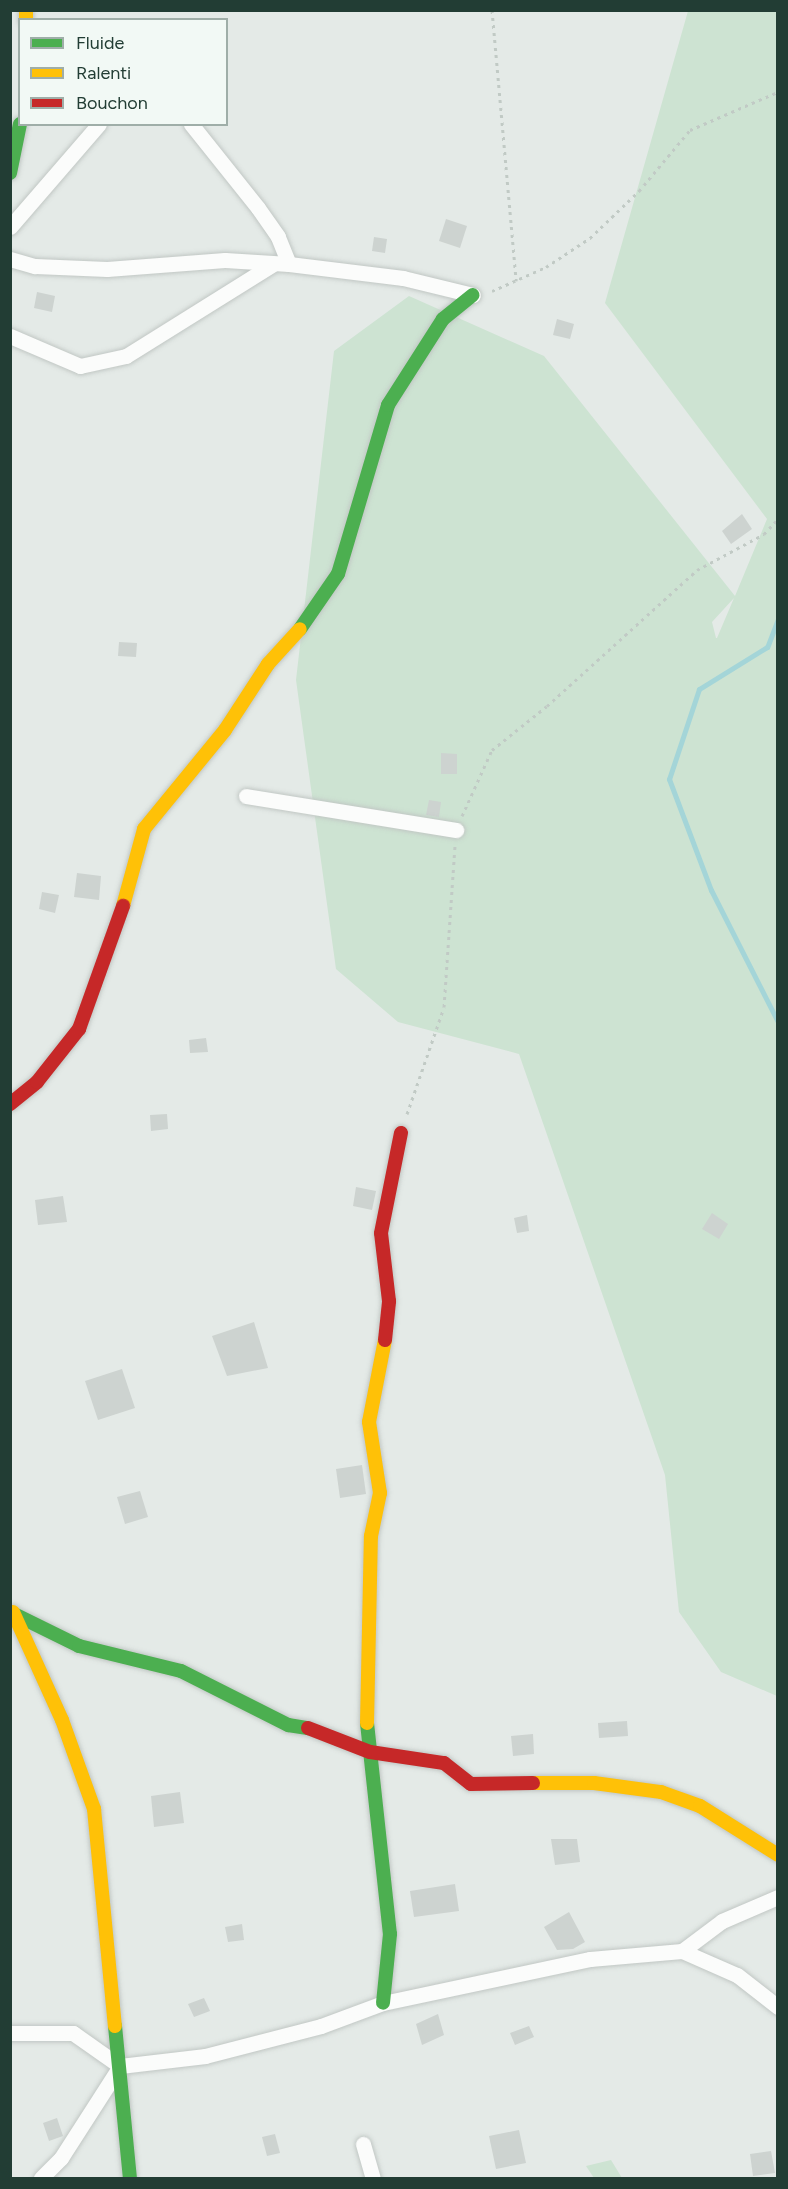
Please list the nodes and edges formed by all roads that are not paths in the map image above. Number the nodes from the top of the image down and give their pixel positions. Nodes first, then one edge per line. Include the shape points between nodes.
1 (20, 126) edge
2 (97, 126) edge
3 (193, 126) edge
4 (10, 173) edge
5 (10, 227) edge
6 (10, 259) edge
7 (273, 264) junction
8 (289, 264) junction
9 (472, 296) joint
10 (10, 336) edge
11 (246, 796) dead end
12 (456, 830) road end
13 (10, 1104) edge
14 (401, 1133) road end
15 (12, 1611) edge
16 (370, 1752) junction
17 (777, 1855) edge
18 (777, 1897) edge
19 (682, 1952) junction
20 (383, 2003) junction
21 (777, 2007) edge
22 (10, 2033) edge
23 (120, 2066) junction
24 (363, 2144) dead end
25 (371, 2174) edge
26 (41, 2178) edge
27 (130, 2178) edge
28 (383, 2178) edge

1 - 4 street
2 - 5 street
3 - 8 street via 258,208 278,237
6 - 7 street via 35,266 107,269 225,260
7 - 8 street
7 - 10 street via 126,356 80,366
8 - 9 street via 404,278
9 - 13 street via 443,319 388,405 338,574 312,615 268,664 225,730 144,829 122,911 79,1029 37,1082
11 - 12 street
14 - 16 street via 381,1233 389,1301 369,1422 380,1493 371,1536 367,1716
15 - 16 street via 79,1646 181,1671 288,1725 321,1730
15 - 23 street via 62,1720 94,1809
16 - 17 street via 444,1763 471,1784 594,1783 661,1792 700,1806
16 - 20 street via 390,1934
18 - 19 street via 722,1921
19 - 20 street via 590,1959
19 - 21 street via 737,1975
20 - 23 street via 321,2026 205,2056
22 - 23 street via 73,2034
23 - 26 street via 61,2158
23 - 27 street
24 - 25 street
25 - 28 street

